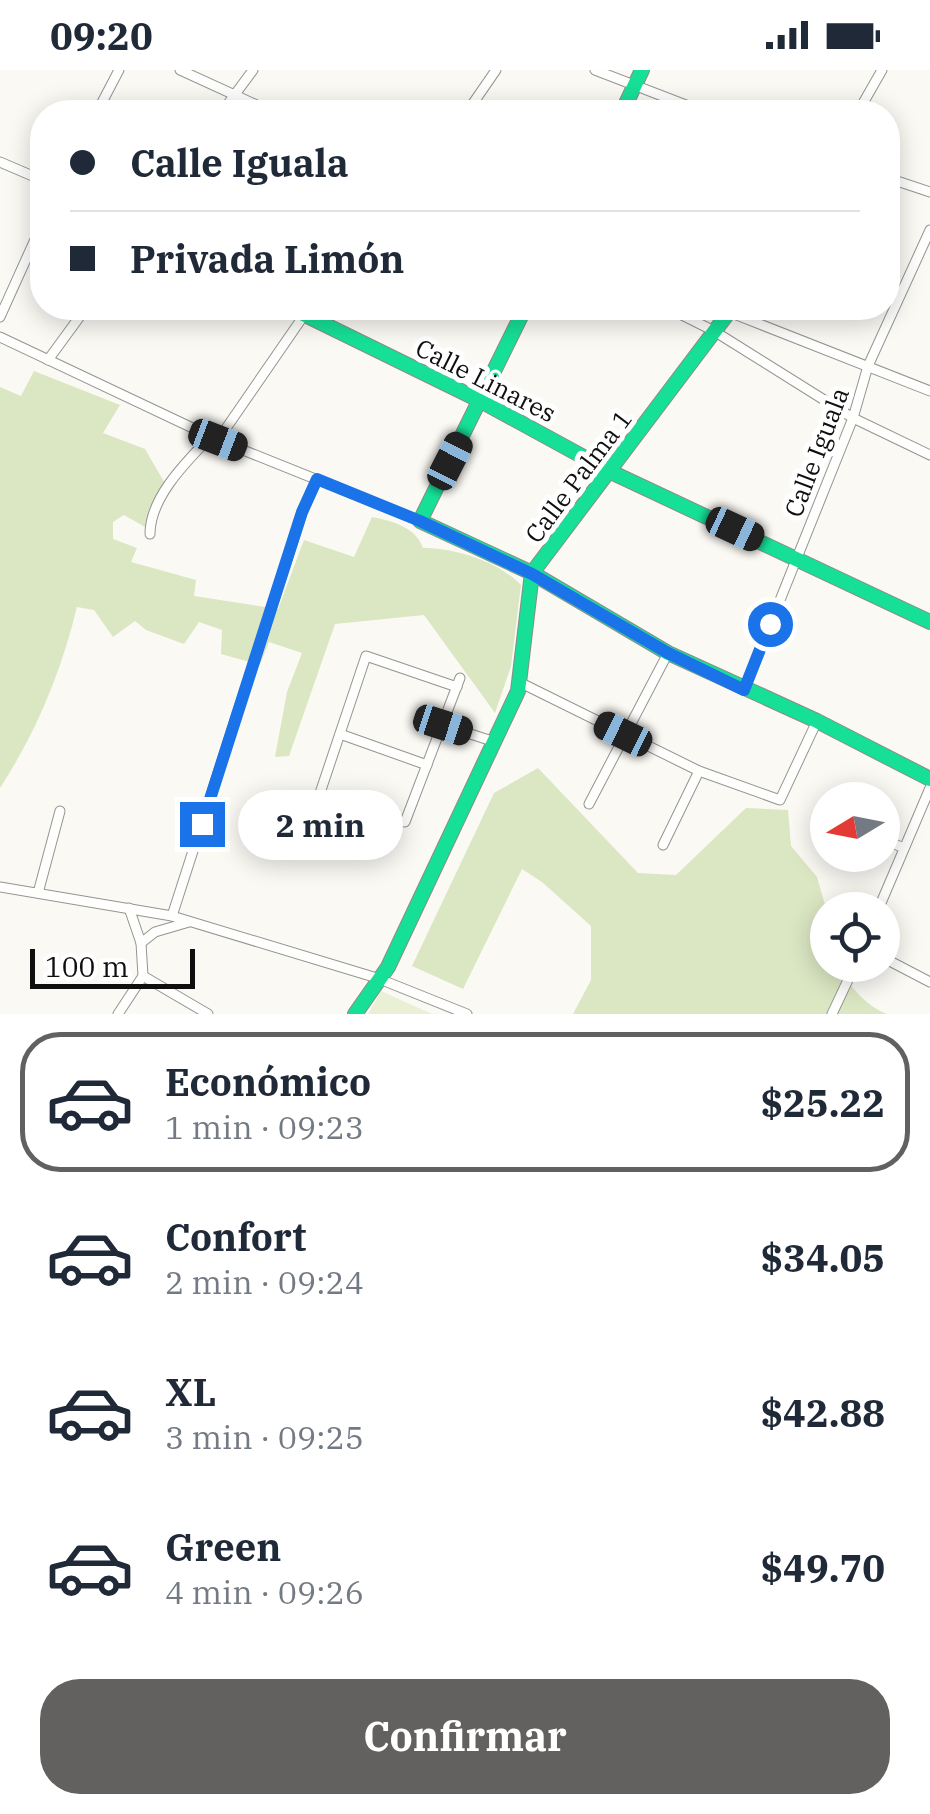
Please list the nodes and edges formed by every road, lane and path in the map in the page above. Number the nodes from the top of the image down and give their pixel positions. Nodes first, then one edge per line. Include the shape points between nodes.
1 (119, 70) edge
2 (180, 70) edge
3 (253, 70) edge
4 (496, 70) edge
5 (595, 70) edge
6 (642, 70) edge
7 (882, 70) edge
8 (635, 87) junction
9 (235, 95) junction
10 (103, 100) edge
11 (231, 100) edge
12 (246, 100) edge
13 (475, 100) edge
14 (628, 100) edge
15 (671, 100) edge
16 (865, 100) edge
17 (0, 162) edge
18 (30, 175) edge
19 (900, 182) edge
20 (930, 192) edge
21 (930, 230) edge
22 (30, 251) edge
23 (900, 296) edge
24 (0, 318) edge
25 (77, 320) edge
26 (294, 320) edge
27 (321, 320) edge
28 (519, 320) edge
29 (692, 320) edge
30 (723, 320) edge
31 (755, 320) edge
32 (889, 320) edge
33 (714, 331) junction
34 (0, 338) edge
35 (48, 360) junction
36 (868, 366) junction
37 (930, 391) edge
38 (482, 401) junction
39 (853, 418) junction
40 (214, 438) junction
41 (930, 456) edge
42 (610, 472) junction
43 (317, 479) junction
44 (420, 521) junction
45 (150, 534) dead end
46 (797, 557) junction
47 (532, 574) junction
48 (930, 622) edge
49 (668, 653) junction
50 (518, 682) junction
51 (744, 690) junction
52 (817, 721) junction
53 (443, 725) junction
54 (340, 734) junction
55 (623, 734) junction
56 (494, 742) junction
57 (427, 766) junction
58 (698, 771) junction
59 (930, 779) edge
60 (930, 788) edge
61 (319, 796) dead end
62 (589, 804) dead end
63 (60, 811) dead end
64 (405, 822) dead end
65 (663, 845) dead end
66 (900, 846) edge
67 (904, 848) junction
68 (0, 887) edge
69 (886, 892) edge
70 (38, 893) junction
71 (128, 908) junction
72 (172, 916) junction
73 (192, 922) junction
74 (141, 942) junction
75 (900, 966) edge
76 (143, 976) junction
77 (378, 978) junction
78 (846, 982) edge
79 (930, 982) edge
80 (118, 1014) edge
81 (208, 1014) edge
82 (355, 1014) edge
83 (467, 1014) edge
84 (832, 1014) edge

1 - 10 street
2 - 9 street
3 - 9 street
4 - 13 street
5 - 8 street
6 - 8 street
7 - 16 street
8 - 14 street
8 - 15 street
9 - 11 street
9 - 12 street
17 - 18 street
19 - 20 street
21 - 23 street, Calle Iguala
22 - 24 street
25 - 35 street
26 - 40 street
27 - 38 street, Calle Linares
28 - 38 street
29 - 33 street
30 - 33 street, Calle Palma 1
31 - 36 street
32 - 36 street, Calle Iguala
33 - 39 street
33 - 42 street, Calle Palma 1
34 - 35 street
35 - 40 street
36 - 37 street
36 - 39 street, Calle Iguala
38 - 42 street, Calle Linares
38 - 44 street
39 - 41 street
39 - 46 street, Calle Iguala
40 - 43 street
40 - 45 street via 168,487
42 - 46 street, Calle Linares
42 - 47 street, Calle Palma 1
43 - 44 street
43 - 72 street
44 - 47 street
46 - 48 street, Calle Linares
46 - 51 street, Calle Iguala
47 - 49 street
47 - 50 street, Calle Palma 1
49 - 51 street
49 - 55 street
50 - 55 street
50 - 56 street, Calle Palma 1
51 - 52 street
52 - 58 street via 780,800
52 - 59 street
53 - 54 street via 458,682 366,656
53 - 56 street
53 - 57 street
54 - 57 street
54 - 61 street
55 - 58 street
55 - 62 street
56 - 77 street, Calle Palma 1
57 - 64 street
58 - 65 street
60 - 67 street
63 - 70 street
66 - 67 street
67 - 69 street
68 - 70 street
70 - 71 street
71 - 72 street
71 - 74 street
72 - 73 street
73 - 74 street
73 - 77 street
74 - 76 street
75 - 79 street
76 - 80 street
76 - 81 street
77 - 82 street, Calle Palma 1
77 - 83 street
78 - 84 street

